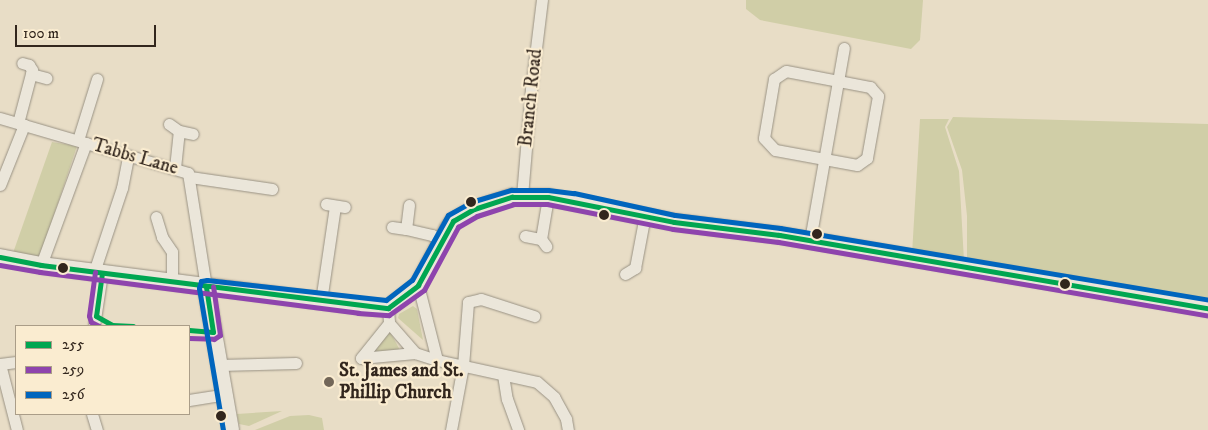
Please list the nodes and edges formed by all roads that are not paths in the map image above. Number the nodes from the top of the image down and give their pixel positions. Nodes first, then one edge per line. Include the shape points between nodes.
1 (542, 0) edge
2 (844, 48) dead end
3 (22, 63) dead end
4 (32, 72) junction
5 (46, 78) dead end
6 (97, 79) dead end
7 (838, 81) junction
8 (0, 118) edge
9 (21, 124) junction
10 (169, 124) dead end
11 (179, 131) junction
12 (193, 134) dead end
13 (82, 142) junction
14 (128, 156) junction
15 (824, 159) junction
16 (175, 168) junction
17 (190, 177) junction
18 (0, 185) edge
19 (272, 188) dead end
20 (522, 196) junction
21 (548, 197) junction
22 (409, 205) dead end
23 (335, 206) dead end
24 (645, 216) junction
25 (156, 217) dead end
26 (392, 227) dead end
27 (406, 229) junction
28 (525, 236) dead end
29 (810, 240) junction
30 (441, 241) junction
31 (0, 257) edge
32 (41, 265) junction
33 (98, 272) junction
34 (625, 274) dead end
35 (172, 282) junction
36 (418, 285) junction
37 (206, 286) junction
38 (321, 301) junction
39 (1208, 308) edge
40 (389, 315) junction
41 (534, 316) dead end
42 (94, 325) edge
43 (415, 353) junction
44 (437, 360) junction
45 (15, 362) edge
46 (296, 363) dead end
47 (0, 364) edge
48 (220, 365) junction
49 (463, 366) junction
50 (503, 375) junction
51 (224, 394) junction
52 (190, 400) edge
53 (92, 415) edge
54 (17, 430) edge
55 (97, 430) edge
56 (231, 430) edge
57 (451, 430) edge
58 (518, 430) edge
59 (568, 430) edge

1 - 20 street, Branch Road
2 - 7 street
3 - 4 street via 29,65
4 - 5 street
4 - 9 street
6 - 13 street
7 - 15 street
7 - 15 street via 870,87 878,96 867,158 857,165
7 - 15 street via 786,71 774,79 764,138 775,150
8 - 9 street, Tabbs Lane
9 - 13 street, Tabbs Lane
9 - 18 street
10 - 11 street
11 - 12 street
11 - 16 street
13 - 14 street, Tabbs Lane
13 - 32 street
14 - 16 street, Tabbs Lane
14 - 33 street
15 - 29 street
16 - 17 street, Tabbs Lane
17 - 19 street
17 - 37 street, Tabbs Lane
20 - 21 main road
20 - 30 main road via 483,206 461,216 448,228
21 - 24 main road
21 - 28 street via 544,242
22 - 27 street
23 - 38 street
24 - 29 main road
24 - 34 street via 635,268
25 - 35 street via 162,237 172,252
26 - 27 street
27 - 30 street via 432,235
29 - 39 main road
30 - 36 main road
31 - 32 main road
32 - 33 main road
33 - 35 main road
33 - 42 street
35 - 37 main road
36 - 40 main road
36 - 44 street
37 - 38 main road
37 - 48 main road
38 - 40 main road
40 - 43 street
40 - 43 street via 361,358
41 - 49 street via 481,299 468,302
43 - 44 street
44 - 49 street
45 - 47 street
46 - 48 street
47 - 54 street
48 - 51 main road
49 - 50 street
49 - 57 street
50 - 58 street
50 - 59 street via 537,382 554,397
51 - 52 street
51 - 56 main road
53 - 55 street

